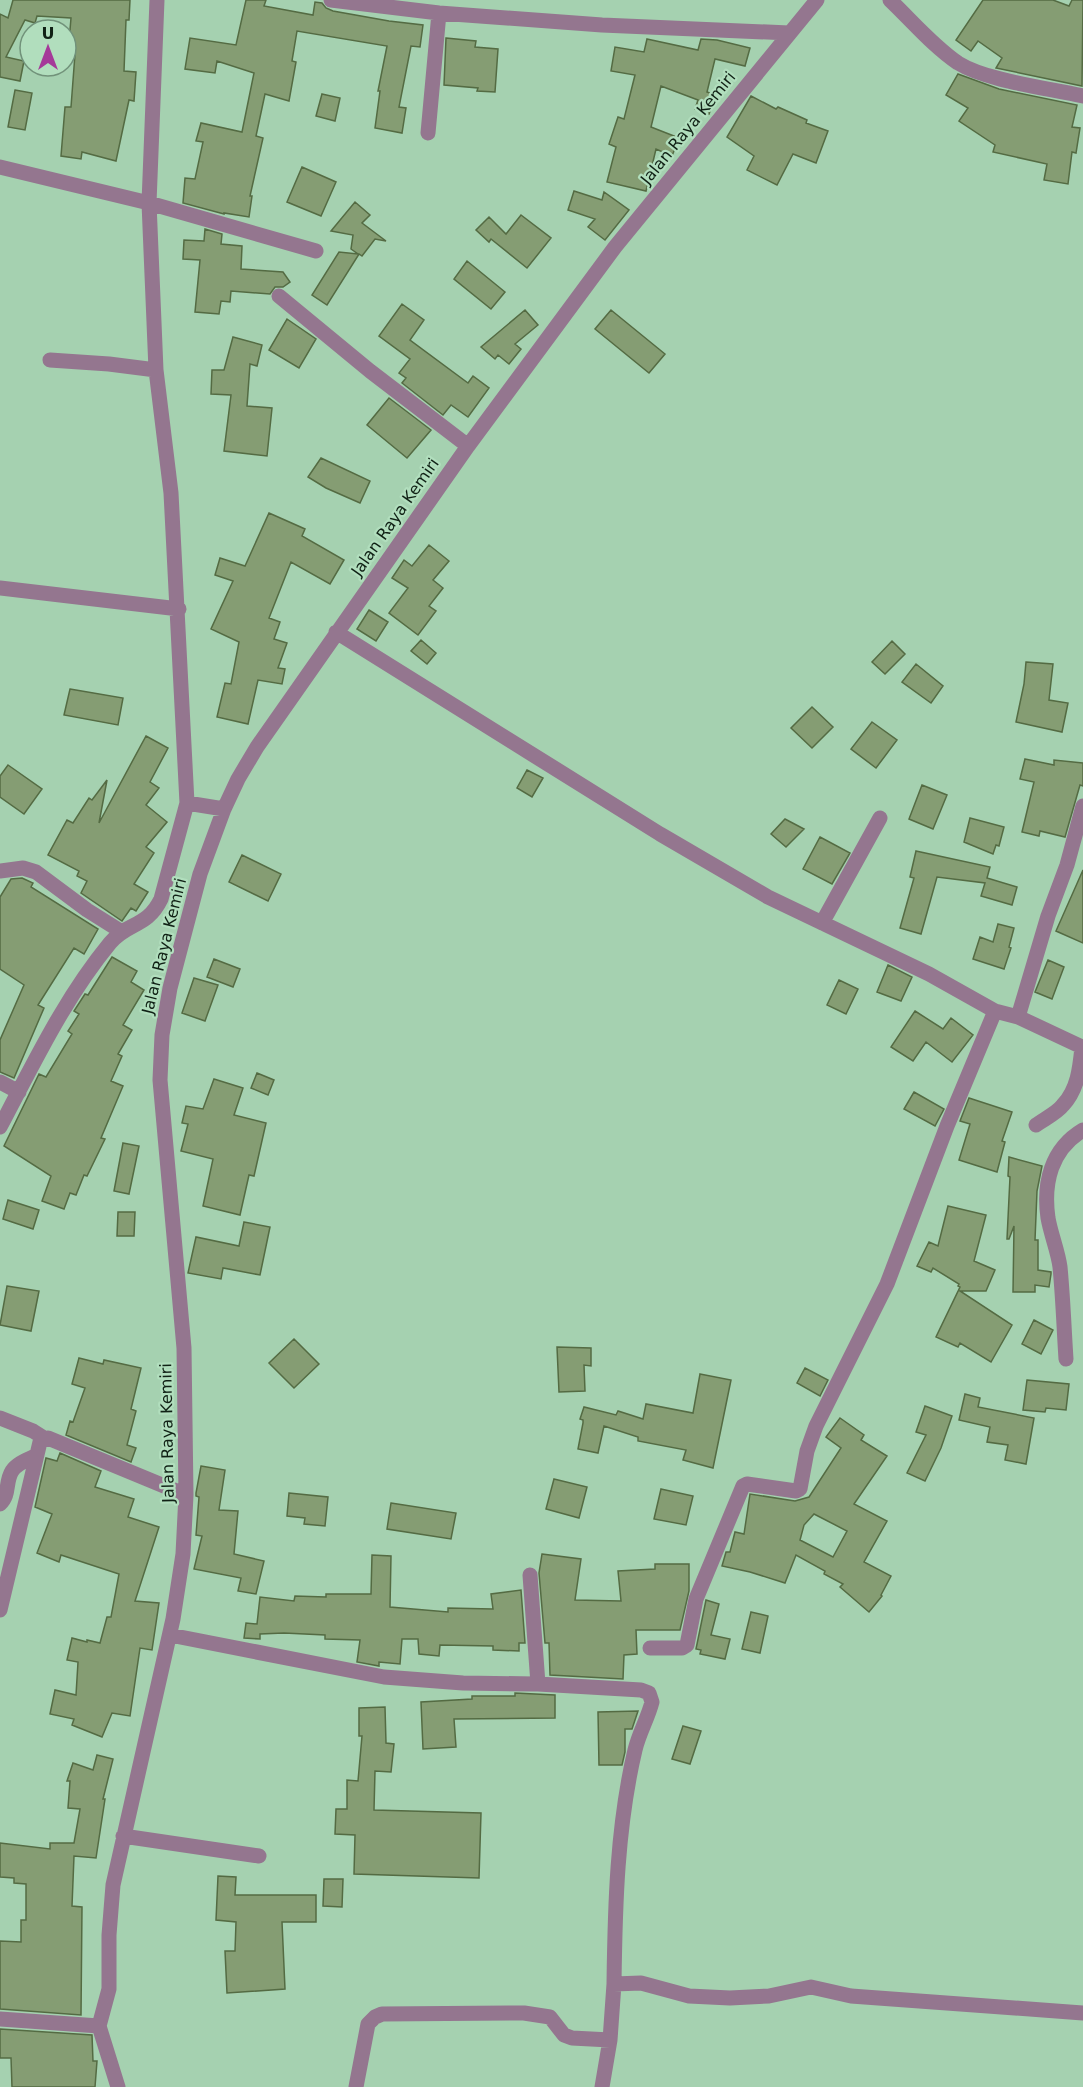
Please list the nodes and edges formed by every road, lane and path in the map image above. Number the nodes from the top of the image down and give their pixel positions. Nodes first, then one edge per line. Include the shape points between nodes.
1 (157, 0) edge
2 (331, 0) edge
3 (816, 0) edge
4 (890, 0) edge
5 (439, 14) junction
6 (789, 33) junction
7 (1083, 96) edge
8 (428, 133) dead end
9 (0, 167) edge
10 (149, 203) junction
11 (316, 250) dead end
12 (279, 296) dead end
13 (50, 360) dead end
14 (156, 370) junction
15 (468, 446) junction
16 (0, 588) edge
17 (178, 609) junction
18 (336, 632) junction
19 (196, 805) junction
20 (1083, 806) edge
21 (224, 809) junction
22 (880, 818) dead end
23 (0, 871) edge
24 (822, 923) junction
25 (122, 932) junction
26 (995, 1011) junction
27 (1018, 1017) junction
28 (1083, 1047) edge
29 (0, 1082) edge
30 (19, 1092) junction
31 (1036, 1125) dead end
32 (0, 1127) edge
33 (1083, 1130) edge
34 (1066, 1359) dead end
35 (0, 1418) edge
36 (44, 1438) junction
37 (37, 1455) junction
38 (186, 1495) junction
39 (0, 1504) edge
40 (530, 1575) dead end
41 (0, 1610) edge
42 (170, 1635) junction
43 (650, 1648) dead end
44 (537, 1684) junction
45 (123, 1836) junction
46 (259, 1856) dead end
47 (614, 1984) junction
48 (1083, 2013) edge
49 (0, 2019) edge
50 (99, 2026) junction
51 (610, 2040) junction
52 (118, 2087) edge
53 (356, 2087) edge
54 (602, 2087) edge

1 - 10 street
2 - 5 street
3 - 6 street, Jalan Raya Kemiri
4 - 7 street via 942,51 980,74
5 - 6 street
5 - 8 street
6 - 15 street, Jalan Raya Kemiri via 615,247
9 - 10 street
10 - 11 street
10 - 14 street
12 - 15 street
13 - 14 street
14 - 17 street via 171,493
15 - 18 street, Jalan Raya Kemiri
16 - 17 street
17 - 19 street
18 - 21 street, Jalan Raya Kemiri via 257,747
18 - 24 street via 660,834 768,897
19 - 21 street
19 - 25 street via 155,911
20 - 27 street
21 - 38 street, Jalan Raya Kemiri via 200,874 170,988 162,1035 160,1080 184,1348
22 - 24 street
23 - 25 street via 23,868 36,872
24 - 26 street via 929,974
25 - 30 street via 64,1007
26 - 27 street
26 - 43 street via 946,1126 887,1284 816,1426 800,1489 743,1486 698,1594 687,1645
27 - 28 street
28 - 31 street via 1080,1072 1072,1092 1063,1106
29 - 30 street
30 - 32 street
33 - 34 street via 1060,1149 1047,1193 1048,1219 1060,1265
35 - 36 street
36 - 37 street
36 - 38 street
37 - 39 street via 12,1470
37 - 41 street
38 - 42 street, Jalan Raya Kemiri via 183,1554
40 - 44 street
42 - 44 street via 384,1677
42 - 45 street, Jalan Raya Kemiri
44 - 47 street via 641,1690 649,1693 652,1702 628,1780 615,1925
45 - 46 street
45 - 50 street, Jalan Raya Kemiri via 113,1885 109,1989
47 - 48 street via 641,1983 689,1996 729,1998 811,1987 851,1996
47 - 51 street
49 - 50 street
50 - 52 street
51 - 53 street via 572,2038 564,2035 550,2017 524,2013 382,2014 368,2024
51 - 54 street

